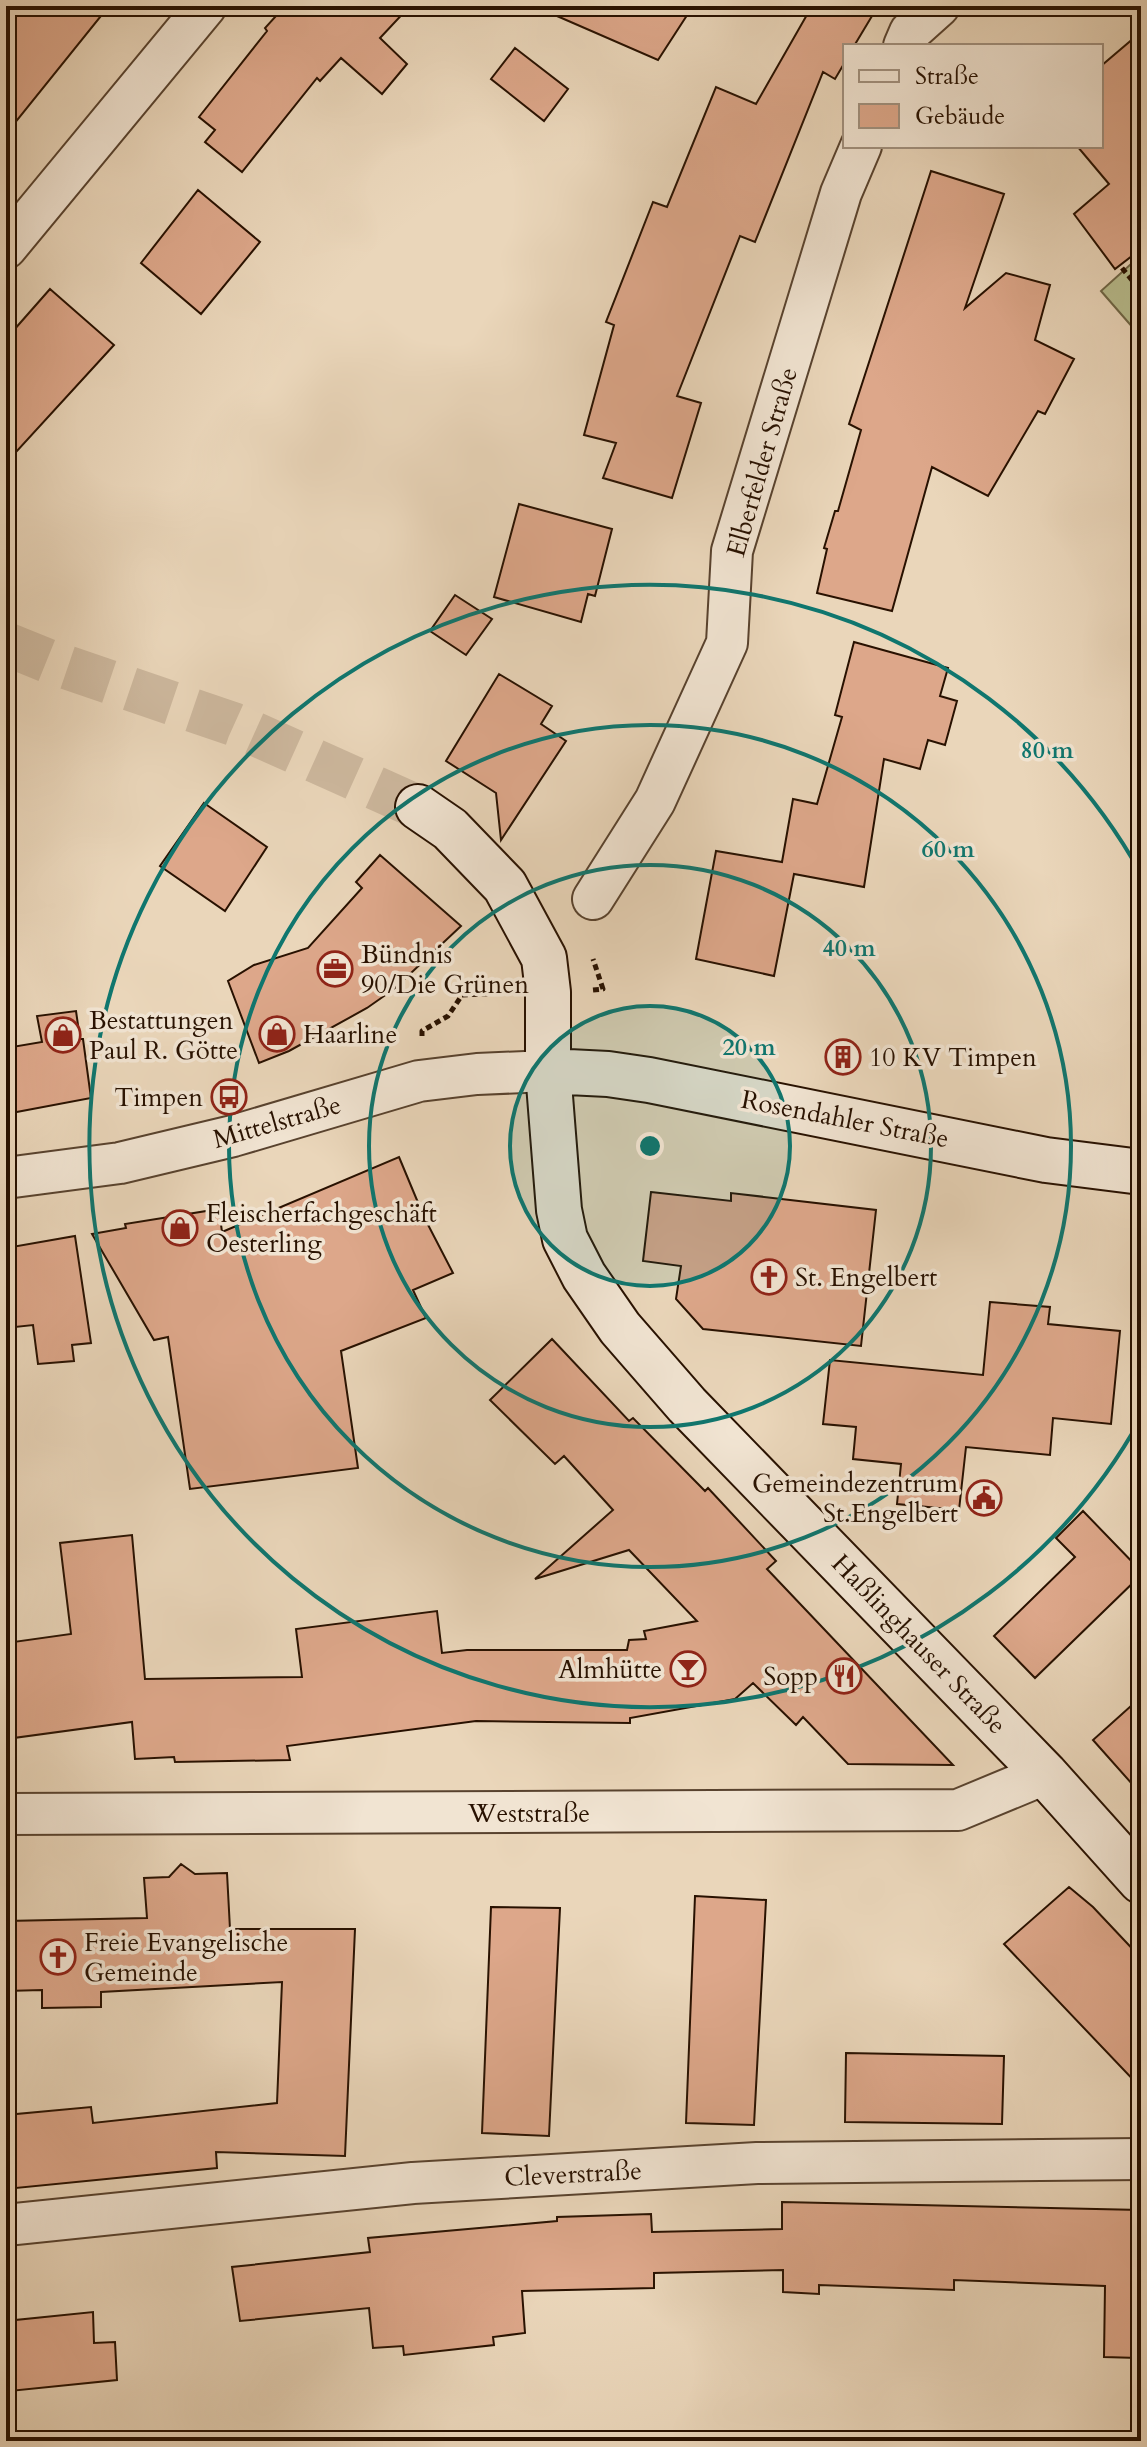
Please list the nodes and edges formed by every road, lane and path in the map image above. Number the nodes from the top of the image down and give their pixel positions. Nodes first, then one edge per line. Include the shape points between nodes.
1 (206, 6) edge
2 (939, 6) edge
3 (905, 44) edge
4 (860, 148) edge
5 (6, 248) edge
6 (1122, 268) dead end
7 (1140, 288) edge
8 (418, 807) tunnel mouth
9 (593, 899) dead end
10 (548, 1071) junction
11 (1141, 1172) edge
12 (6, 1178) edge
13 (1045, 1774) junction
14 (6, 1814) edge
15 (1141, 1881) edge
16 (1141, 2159) edge
17 (6, 2225) edge

1 - 5 street
2 - 3 street via 910,32
4 - 9 street, Elberfelder Straße via 841,193 732,551 727,643 655,801
6 - 7 path
8 - 10 main road, Haßlinghauser Straße via 475,854 525,918 544,958
10 - 11 main road, Rosendahler Straße via 649,1080 1046,1160
10 - 12 street, Mittelstraße via 419,1081 120,1163
10 - 13 main road, Haßlinghauser Straße via 565,1239 620,1328 687,1405
13 - 14 street, Weststraße via 958,1810
13 - 15 main road, Haßlinghauser Straße
16 - 17 street, Cleverstraße via 757,2163 413,2183

